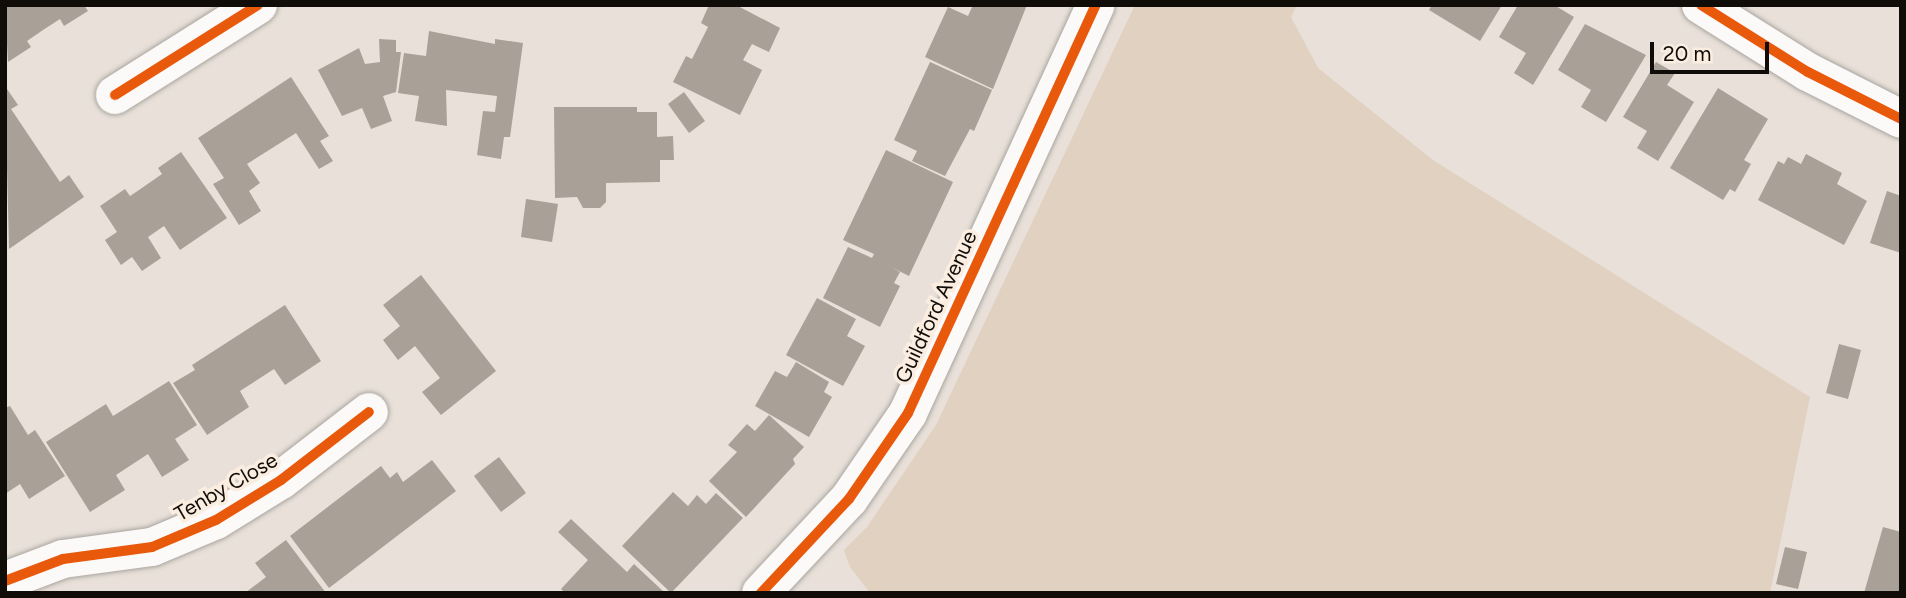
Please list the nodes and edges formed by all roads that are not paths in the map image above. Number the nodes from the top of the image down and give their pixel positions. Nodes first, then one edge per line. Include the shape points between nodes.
1 (258, 5) edge
2 (1096, 5) edge
3 (1701, 5) edge
4 (115, 95) dead end
5 (1901, 119) edge
6 (369, 411) dead end
7 (5, 581) edge
8 (761, 593) edge

1 - 4 street
2 - 8 street, Guildford Avenue via 908,413 849,499
3 - 5 street via 1818,78
6 - 7 street, Tenby Close via 281,480 216,520 152,547 63,559

